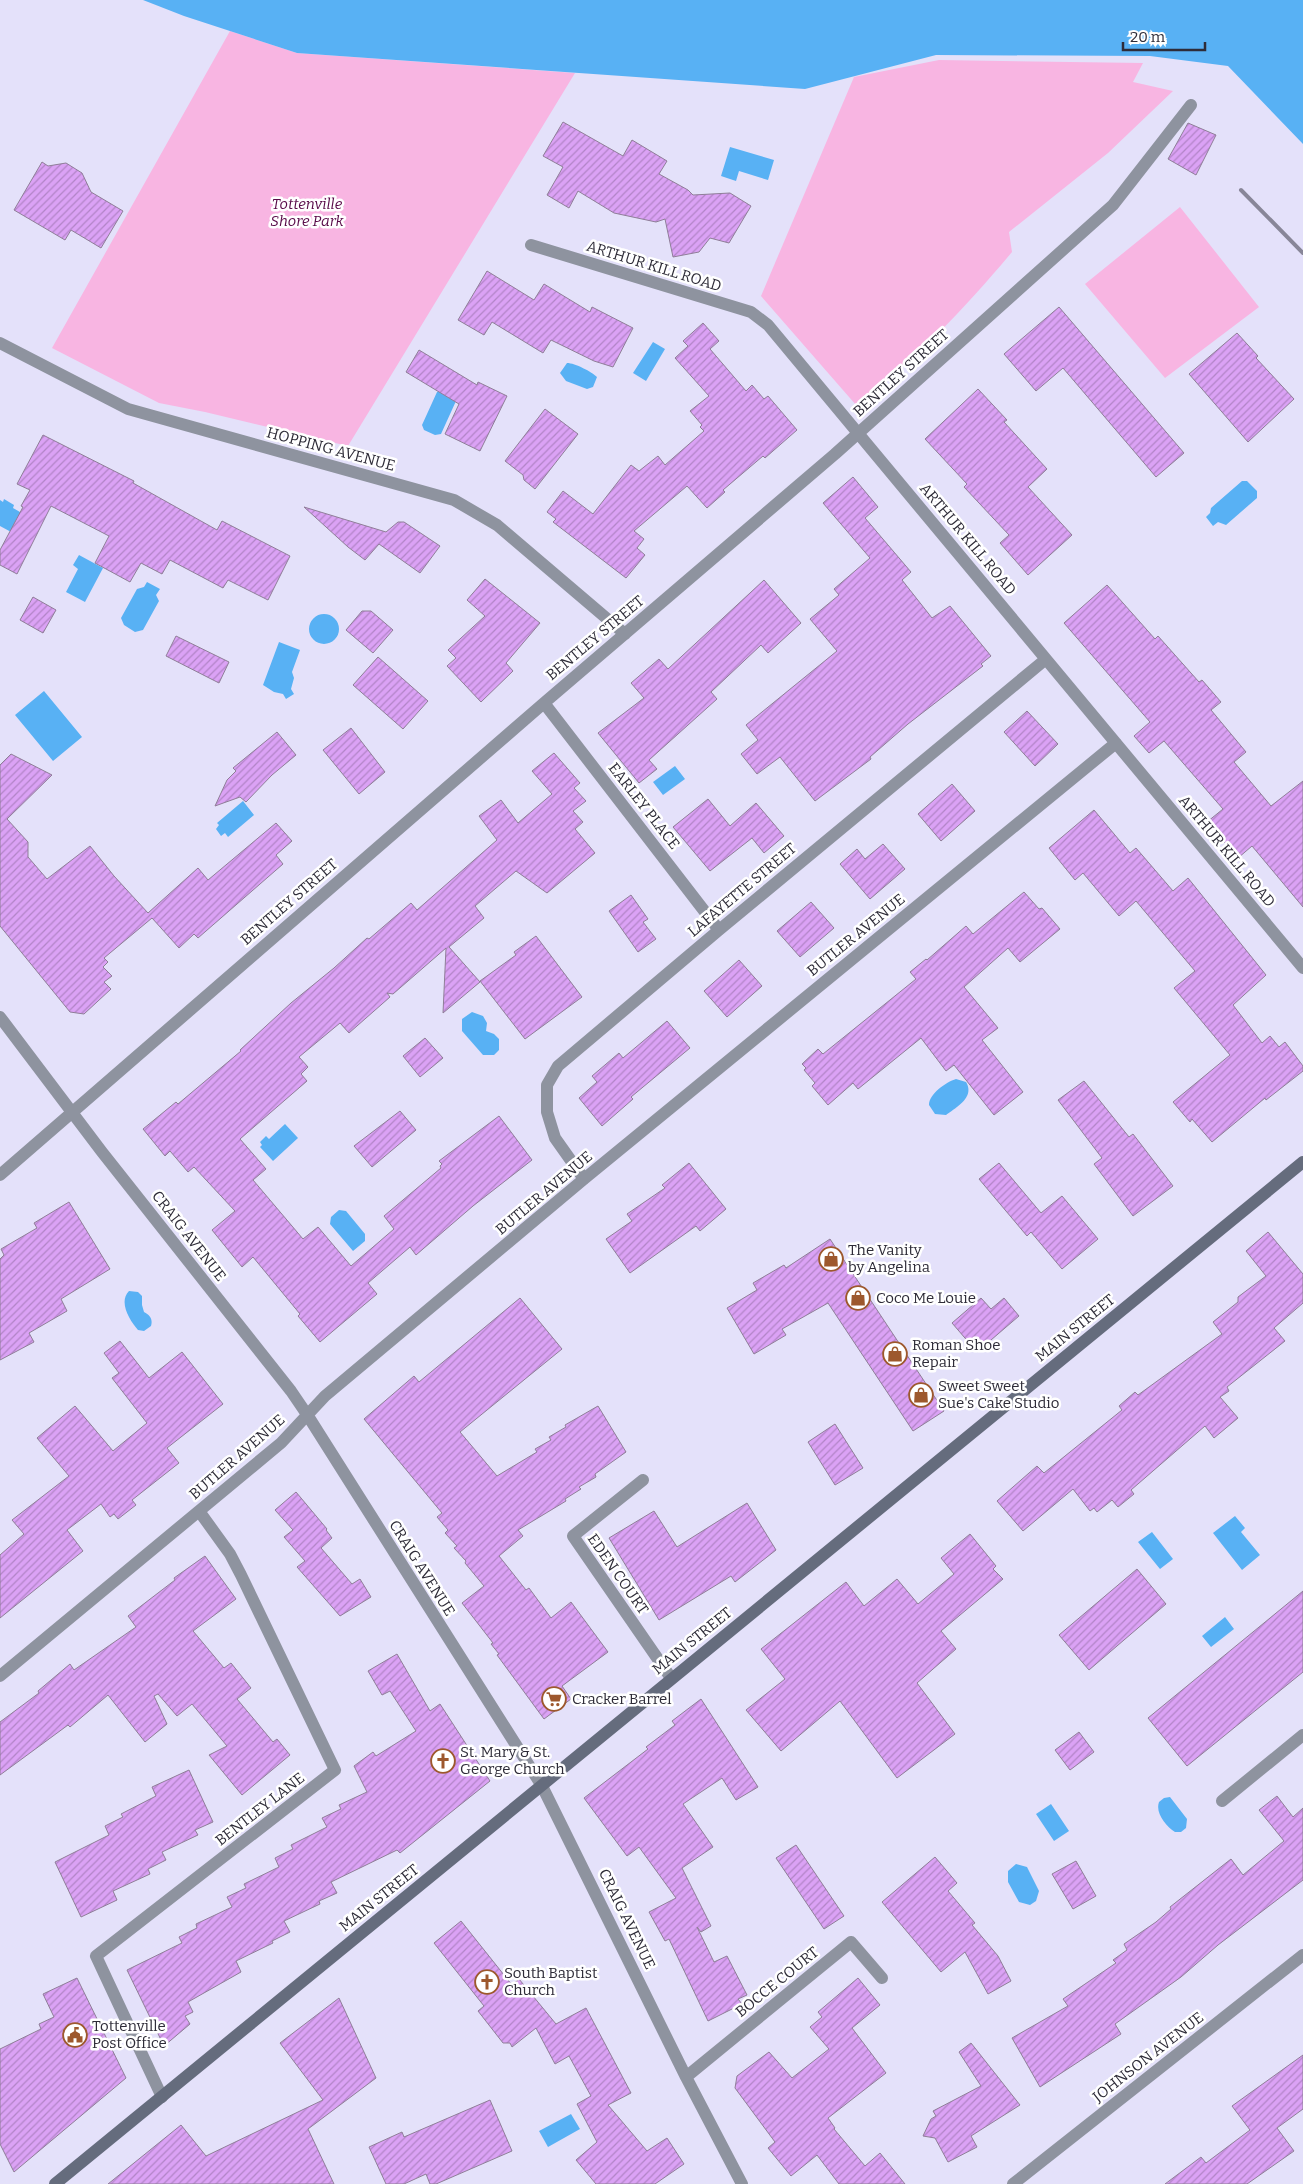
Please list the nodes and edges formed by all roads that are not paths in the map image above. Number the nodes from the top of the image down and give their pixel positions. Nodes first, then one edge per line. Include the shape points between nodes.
1 (1191, 105) dead end
2 (531, 245) dead end
3 (2, 348) edge
4 (859, 433) junction
5 (625, 634) junction
6 (1046, 659) junction
7 (544, 702) junction
8 (1116, 743) junction
9 (719, 930) junction
10 (1303, 968) edge
11 (0, 1017) edge
12 (73, 1112) junction
13 (1303, 1162) edge
14 (0, 1175) edge
15 (584, 1179) junction
16 (308, 1416) junction
17 (642, 1480) dead end
18 (199, 1511) junction
19 (0, 1676) edge
20 (671, 1678) junction
21 (1303, 1735) edge
22 (542, 1786) junction
23 (1222, 1801) dead end
24 (1303, 1955) edge
25 (882, 1978) dead end
26 (686, 2077) junction
27 (162, 2096) junction
28 (56, 2184) edge
29 (742, 2184) edge
30 (1013, 2184) edge

1 - 4 street, BENTLEY STREET via 1113,206
2 - 4 street, ARTHUR KILL ROAD via 751,312 768,325
3 - 5 street, HOPPING AVENUE via 128,409 454,500 497,525
4 - 5 street, BENTLEY STREET
4 - 6 street, ARTHUR KILL ROAD
5 - 7 street, BENTLEY STREET
6 - 8 street, ARTHUR KILL ROAD
6 - 9 street, LAFAYETTE STREET
7 - 9 street, EARLEY PLACE
7 - 12 street, BENTLEY STREET
8 - 10 street, ARTHUR KILL ROAD
8 - 15 street, BUTLER AVENUE
9 - 15 street, LAFAYETTE STREET via 558,1066 548,1085 547,1112 555,1138
11 - 12 street, CRAIG AVENUE
12 - 14 street, BENTLEY STREET
12 - 16 street, CRAIG AVENUE
13 - 20 street, MAIN STREET
15 - 16 street, BUTLER AVENUE via 325,1396
16 - 18 street, BUTLER AVENUE via 281,1444
16 - 22 street, CRAIG AVENUE
17 - 20 street, EDEN COURT via 573,1536
18 - 19 street, BUTLER AVENUE
18 - 27 street, BENTLEY LANE via 241,1574 335,1770 96,1956
20 - 22 street, MAIN STREET
21 - 23 street
22 - 26 street, CRAIG AVENUE
22 - 27 street, MAIN STREET
24 - 30 street, JOHNSON AVENUE
25 - 26 street, BOCCE COURT via 851,1942
26 - 29 street, CRAIG AVENUE
27 - 28 street, MAIN STREET

